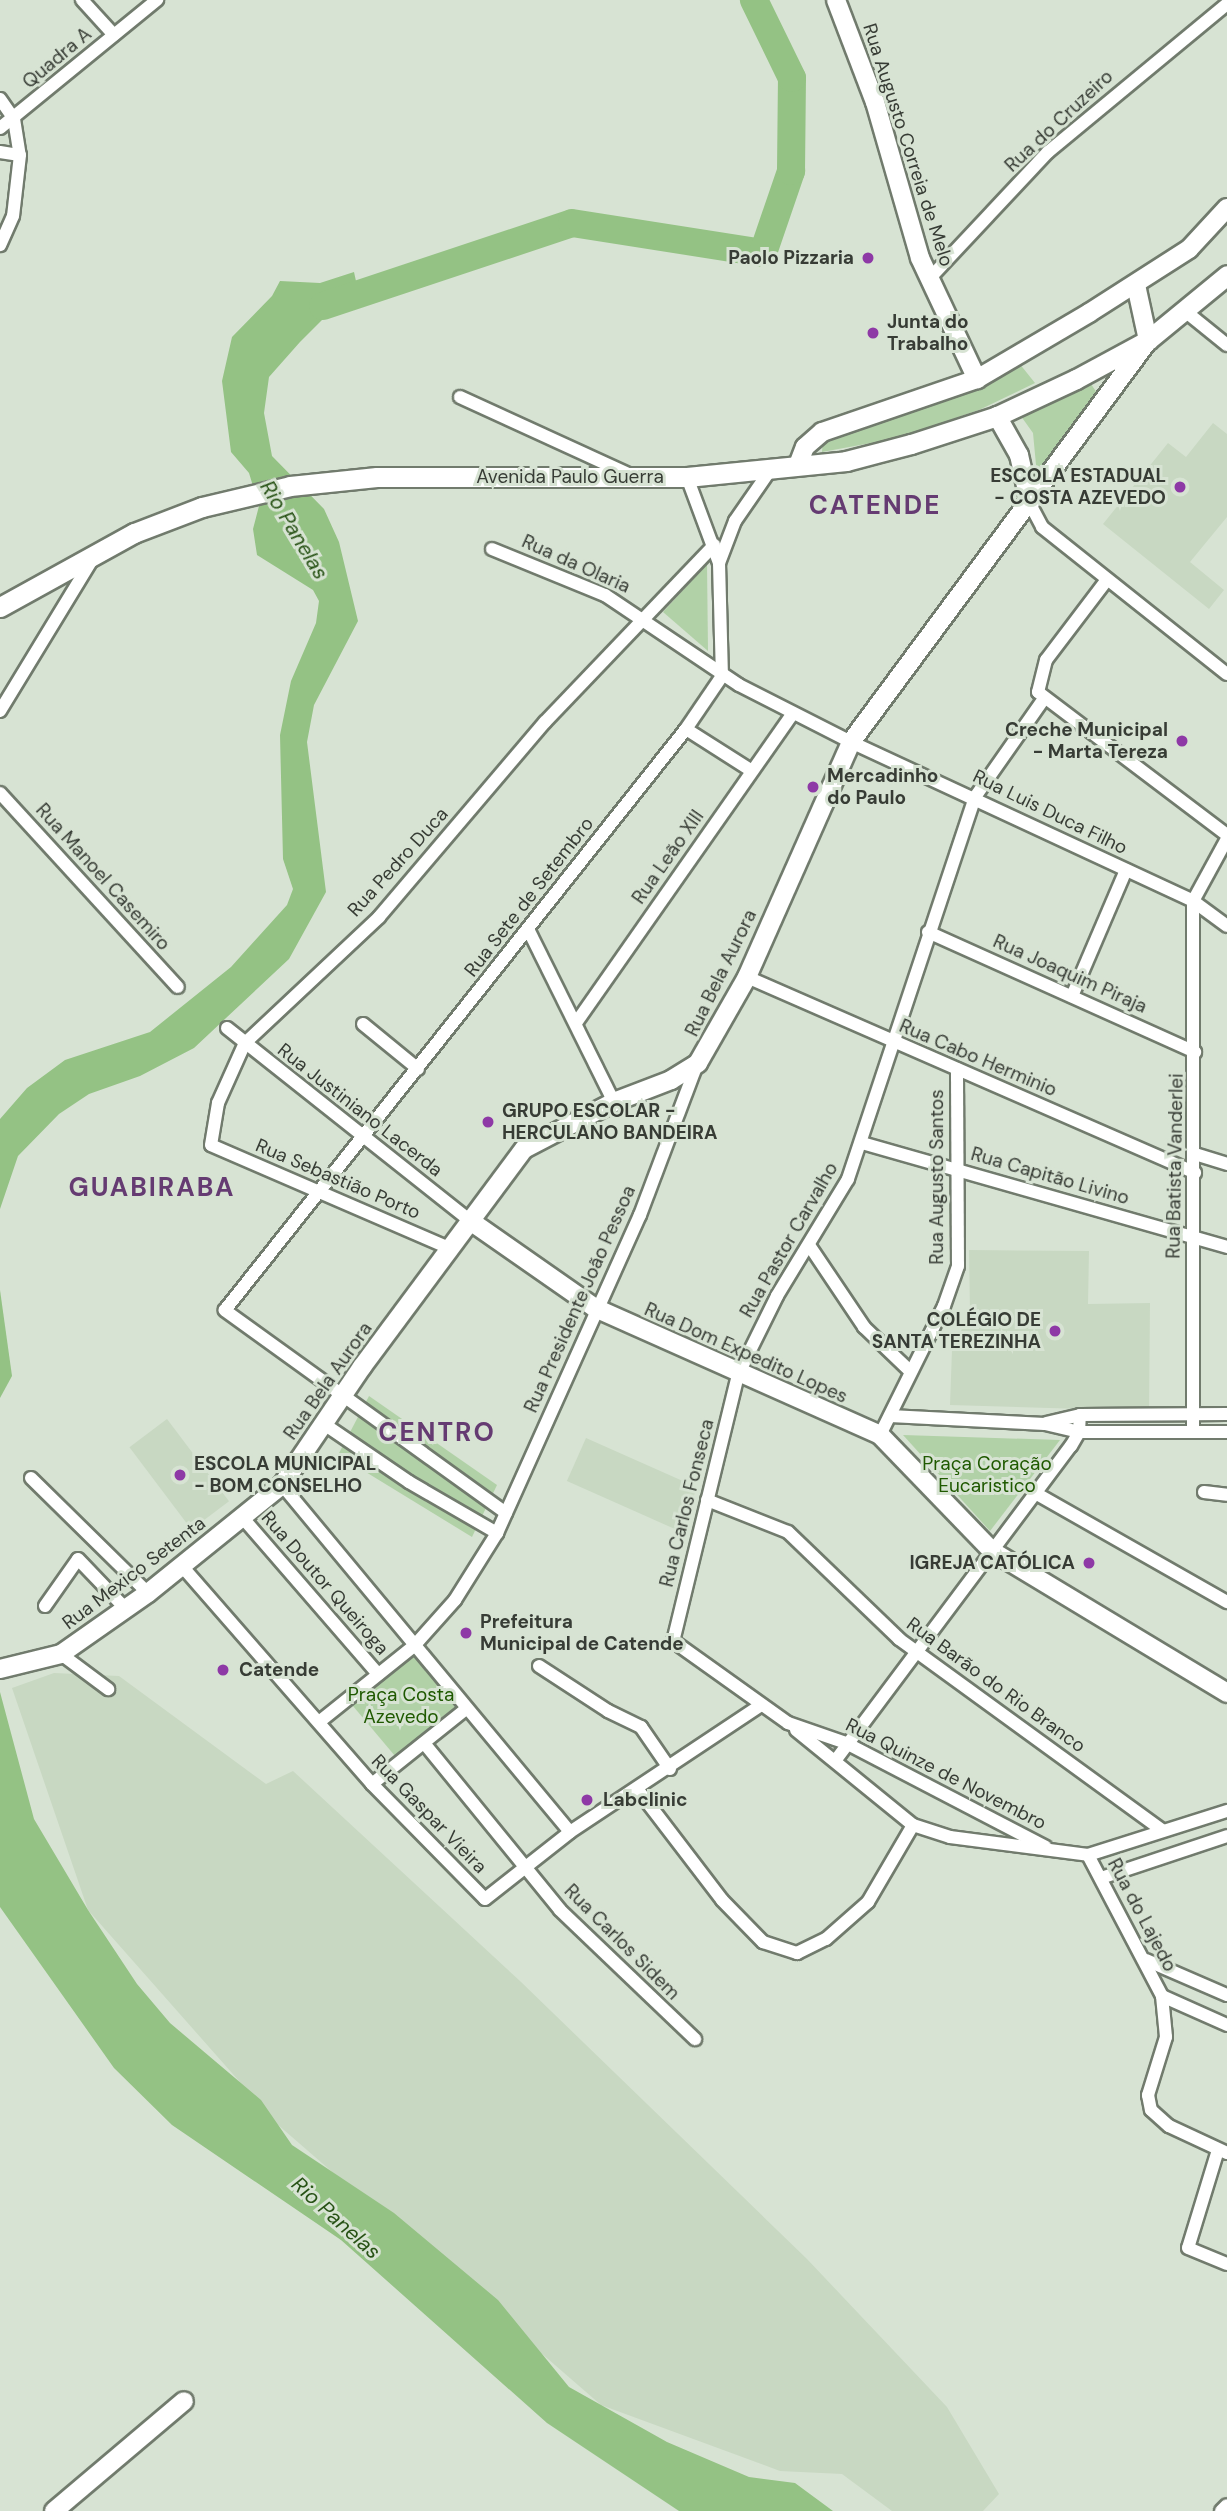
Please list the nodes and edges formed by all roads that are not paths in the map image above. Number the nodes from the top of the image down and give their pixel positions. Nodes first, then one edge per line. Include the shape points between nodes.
1 (82, 0) edge
2 (157, 0) edge
3 (836, 0) edge
4 (1227, 4) edge
5 (114, 35) junction
6 (0, 99) edge
7 (14, 119) junction
8 (0, 128) edge
9 (0, 152) edge
10 (20, 155) junction
11 (1227, 208) edge
12 (0, 244) edge
13 (1227, 275) edge
14 (929, 279) junction
15 (1136, 285) junction
16 (1185, 311) junction
17 (1148, 340) junction
18 (1227, 345) edge
19 (977, 379) junction
20 (460, 397) dead end
21 (997, 416) junction
22 (798, 465) junction
23 (771, 469) junction
24 (635, 477) junction
25 (687, 477) junction
26 (1030, 504) junction
27 (714, 545) junction
28 (492, 550) dead end
29 (97, 551) junction
30 (719, 563) junction
31 (1106, 581) junction
32 (0, 607) edge
33 (643, 617) junction
34 (1227, 674) edge
35 (722, 676) junction
36 (1043, 700) junction
37 (0, 711) edge
38 (793, 713) junction
39 (686, 729) junction
40 (851, 742) junction
41 (752, 771) junction
42 (0, 793) edge
43 (975, 797) junction
44 (1227, 837) edge
45 (1126, 870) junction
46 (1193, 901) junction
47 (1227, 926) edge
48 (528, 929) junction
49 (928, 932) junction
50 (747, 977) junction
51 (178, 987) dead end
52 (1072, 996) junction
53 (576, 1023) junction
54 (363, 1024) dead end
55 (228, 1027) dead end
56 (893, 1042) junction
57 (245, 1043) junction
58 (1195, 1052) junction
59 (698, 1063) junction
60 (418, 1069) junction
61 (957, 1069) junction
62 (614, 1102) junction
63 (362, 1139) junction
64 (862, 1143) junction
65 (211, 1145) joint
66 (1195, 1154) junction
67 (1227, 1164) edge
68 (959, 1169) junction
69 (1195, 1173) junction
70 (321, 1193) junction
71 (470, 1220) junction
72 (1192, 1237) junction
73 (809, 1245) junction
74 (1227, 1247) edge
75 (449, 1248) junction
76 (594, 1308) junction
77 (909, 1370) junction
78 (738, 1375) junction
79 (343, 1398) junction
80 (1193, 1414) junction
81 (1227, 1414) edge
82 (1080, 1415) junction
83 (890, 1416) junction
84 (1045, 1423) junction
85 (324, 1424) junction
86 (1079, 1432) junction
87 (1193, 1432) junction
88 (1227, 1432) edge
89 (880, 1435) junction
90 (31, 1478) dead end
91 (282, 1485) junction
92 (1204, 1492) dead end
93 (1037, 1494) junction
94 (1227, 1495) edge
95 (707, 1500) junction
96 (506, 1513) junction
97 (242, 1517) junction
98 (497, 1534) junction
99 (992, 1551) junction
100 (181, 1565) junction
101 (148, 1593) junction
102 (1227, 1602) edge
103 (46, 1605) dead end
104 (125, 1608) junction
105 (673, 1641) joint
106 (414, 1646) junction
107 (916, 1653) junction
108 (61, 1654) junction
109 (539, 1666) dead end
110 (0, 1669) edge
111 (378, 1674) junction
112 (108, 1689) dead end
113 (1227, 1693) edge
114 (761, 1705) junction
115 (466, 1709) junction
116 (319, 1722) junction
117 (788, 1723) junction
118 (424, 1743) junction
119 (846, 1743) junction
120 (835, 1761) junction
121 (670, 1769) junction
122 (372, 1784) junction
123 (638, 1790) junction
124 (1227, 1811) edge
125 (913, 1825) junction
126 (1163, 1831) junction
127 (570, 1832) junction
128 (1227, 1836) edge
129 (1046, 1847) junction
130 (1088, 1855) junction
131 (524, 1868) junction
132 (1101, 1878) junction
133 (1146, 1960) junction
134 (1227, 1995) edge
135 (1162, 1996) junction
136 (1227, 2025) edge
137 (695, 2039) dead end
138 (1223, 2152) edge
139 (1227, 2264) edge
140 (184, 2401) dead end
141 (1227, 2505) edge
142 (54, 2511) edge
143 (1221, 2511) edge

1 - 5 street
2 - 5 street, Quadra A
3 - 14 street, Rua Augusto Correia de Melo via 876,102
4 - 14 street, Rua do Cruzeiro via 1048,152
5 - 7 street, Quadra A
6 - 7 street
7 - 8 street, Quadra A
7 - 10 street
9 - 10 street
10 - 12 street via 13,216
11 - 15 street via 1189,249
13 - 16 main road, Avenida Paulo Guerra
14 - 19 street, Rua Augusto Correia de Melo
15 - 17 street
15 - 19 street
16 - 17 main road, Avenida Paulo Guerra
16 - 18 street
17 - 21 main road, Avenida Paulo Guerra
17 - 26 street, Rua Bela Aurora
19 - 22 street via 822,432 805,447
20 - 24 street
21 - 22 main road, Avenida Paulo Guerra via 846,461
21 - 26 street via 1019,455
22 - 23 main road, Avenida Paulo Guerra
23 - 25 main road, Avenida Paulo Guerra
23 - 30 street via 735,521
24 - 25 main road, Avenida Paulo Guerra
24 - 29 main road, Avenida Paulo Guerra via 342,480 232,498
25 - 27 street
26 - 31 street via 1042,527
26 - 40 street, Rua Bela Aurora
27 - 30 street
27 - 33 street, Rua Pedro Duca
28 - 33 street, Rua da Olaria via 569,578
29 - 32 main road
29 - 37 street
30 - 35 street
31 - 34 street
31 - 36 street via 1045,660 1038,692
33 - 35 street, Rua da Olaria
33 - 57 street, Rua Pedro Duca via 545,722 379,917
35 - 38 street, Rua Luis Duca Filho
35 - 39 street, Rua Sete de Setembro
36 - 43 street, Rua Pastor Carvalho
36 - 44 street
38 - 40 street, Rua Luis Duca Filho
38 - 41 street, Rua Leão XIII
39 - 41 street
39 - 48 street, Rua Sete de Setembro
40 - 43 street, Rua Luis Duca Filho
40 - 50 street, Rua Bela Aurora
41 - 53 street, Rua Leão XIII
42 - 51 street, Rua Manoel Casemiro
43 - 45 street, Rua Luis Duca Filho
43 - 49 street, Rua Pastor Carvalho
44 - 46 street
45 - 46 street, Rua Luis Duca Filho
45 - 52 street
46 - 47 street, Rua Luis Duca Filho
46 - 58 street, Rua Batista Vanderlei
48 - 53 street
48 - 60 street, Rua Sete de Setembro
49 - 52 street, Rua Joaquim Piraja
49 - 56 street, Rua Pastor Carvalho
50 - 56 street, Rua Cabo Herminio
50 - 59 street, Rua Bela Aurora
52 - 58 street, Rua Joaquim Piraja
53 - 62 street
54 - 60 street
55 - 57 street, Rua Justiniano Lacerda
56 - 61 street, Rua Cabo Herminio
56 - 64 street, Rua Pastor Carvalho
57 - 63 street, Rua Justiniano Lacerda
57 - 65 street, Rua Pedro Duca via 218,1103
58 - 66 street, Rua Batista Vanderlei
59 - 62 street, Rua Bela Aurora via 653,1089
59 - 76 street, Rua Presidente João Pessoa via 640,1215
60 - 63 street, Rua Sete de Setembro
61 - 68 street, Rua Augusto Santos
61 - 69 street, Rua Cabo Herminio
62 - 71 street, Rua Bela Aurora via 530,1144
63 - 70 street, Rua Sete de Setembro
63 - 71 street, Rua Justiniano Lacerda
64 - 68 street, Rua Capitão Livino
64 - 73 street, Rua Pastor Carvalho via 836,1204
65 - 70 street, Rua Sebastião Porto
66 - 67 street
66 - 69 street, Rua Batista Vanderlei
68 - 72 street, Rua Capitão Livino
68 - 77 street, Rua Augusto Santos via 954,1281
69 - 72 street, Rua Batista Vanderlei
70 - 75 street, Rua Sebastião Porto
70 - 79 street, Rua Sete de Setembro via 225,1310
71 - 75 street, Rua Bela Aurora
71 - 76 street, Rua Dom Expedito Lopes
72 - 74 street, Rua Capitão Livino
72 - 80 street, Rua Batista Vanderlei
73 - 77 street via 864,1327
73 - 78 street, Rua Pastor Carvalho via 776,1296
75 - 79 street, Rua Bela Aurora
76 - 78 street, Rua Dom Expedito Lopes
76 - 96 street, Rua Presidente João Pessoa
77 - 83 street, Rua Augusto Santos
78 - 89 street, Rua Dom Expedito Lopes
78 - 95 street, Rua Carlos Fonseca
79 - 85 street, Rua Bela Aurora
79 - 96 street
80 - 81 street
80 - 82 street
80 - 87 street, Rua Batista Vanderlei
82 - 84 street
82 - 86 street
83 - 84 street
83 - 89 street, Rua Augusto Santos
84 - 86 street
85 - 91 street, Rua Bela Aurora
85 - 98 street
86 - 87 street
86 - 93 street
87 - 88 street
89 - 99 street
90 - 101 street
91 - 97 street, Rua Mexico Setenta
91 - 106 street
92 - 94 street
93 - 99 street
93 - 102 street
95 - 105 street, Rua Carlos Fonseca
95 - 107 street, Rua Barão do Rio Branco via 788,1532
96 - 98 street, Rua Presidente João Pessoa
97 - 100 street, Rua Mexico Setenta
97 - 111 street, Rua Doutor Queiroga
98 - 106 street, Rua Presidente João Pessoa via 455,1600
99 - 107 street
99 - 113 street
100 - 101 street, Rua Mexico Setenta
100 - 116 street, Rua Gaspar Vieira
101 - 104 street, Rua Mexico Setenta
103 - 104 street via 78,1559
104 - 108 street, Rua Mexico Setenta
105 - 114 street, Rua Quinze de Novembro
106 - 111 street
106 - 115 street
107 - 119 street
107 - 126 street, Rua Barão do Rio Branco
108 - 110 street, Rua Mexico Setenta
108 - 112 street
109 - 121 street via 608,1711 642,1727
111 - 116 street
114 - 117 street, Rua Quinze de Novembro
114 - 121 street
115 - 118 street
115 - 127 street
116 - 122 street, Rua Gaspar Vieira
117 - 119 street, Rua Quinze de Novembro
117 - 120 street, Rua Quinze de Novembro
118 - 122 street
118 - 131 street, Rua Carlos Sidem
119 - 120 street
119 - 129 street, Rua Quinze de Novembro
120 - 125 street, Rua Quinze de Novembro
121 - 123 street
122 - 131 street, Rua Gaspar Vieira via 485,1899
123 - 125 street via 738,1917 763,1942 797,1953 826,1939 868,1902
123 - 127 street
124 - 126 street
125 - 129 street, Rua Quinze de Novembro via 950,1837
126 - 130 street
127 - 131 street
128 - 132 street
129 - 130 street, Rua Quinze de Novembro
130 - 132 street, Rua do Lajedo
131 - 137 street, Rua Carlos Sidem via 615,1968
132 - 133 street, Rua do Lajedo
133 - 134 street
133 - 135 street, Rua do Lajedo
135 - 136 street
135 - 138 street, Rua do Lajedo via 1166,2037 1148,2095 1151,2110 1169,2126
138 - 139 street via 1188,2248
140 - 142 street
141 - 143 street

